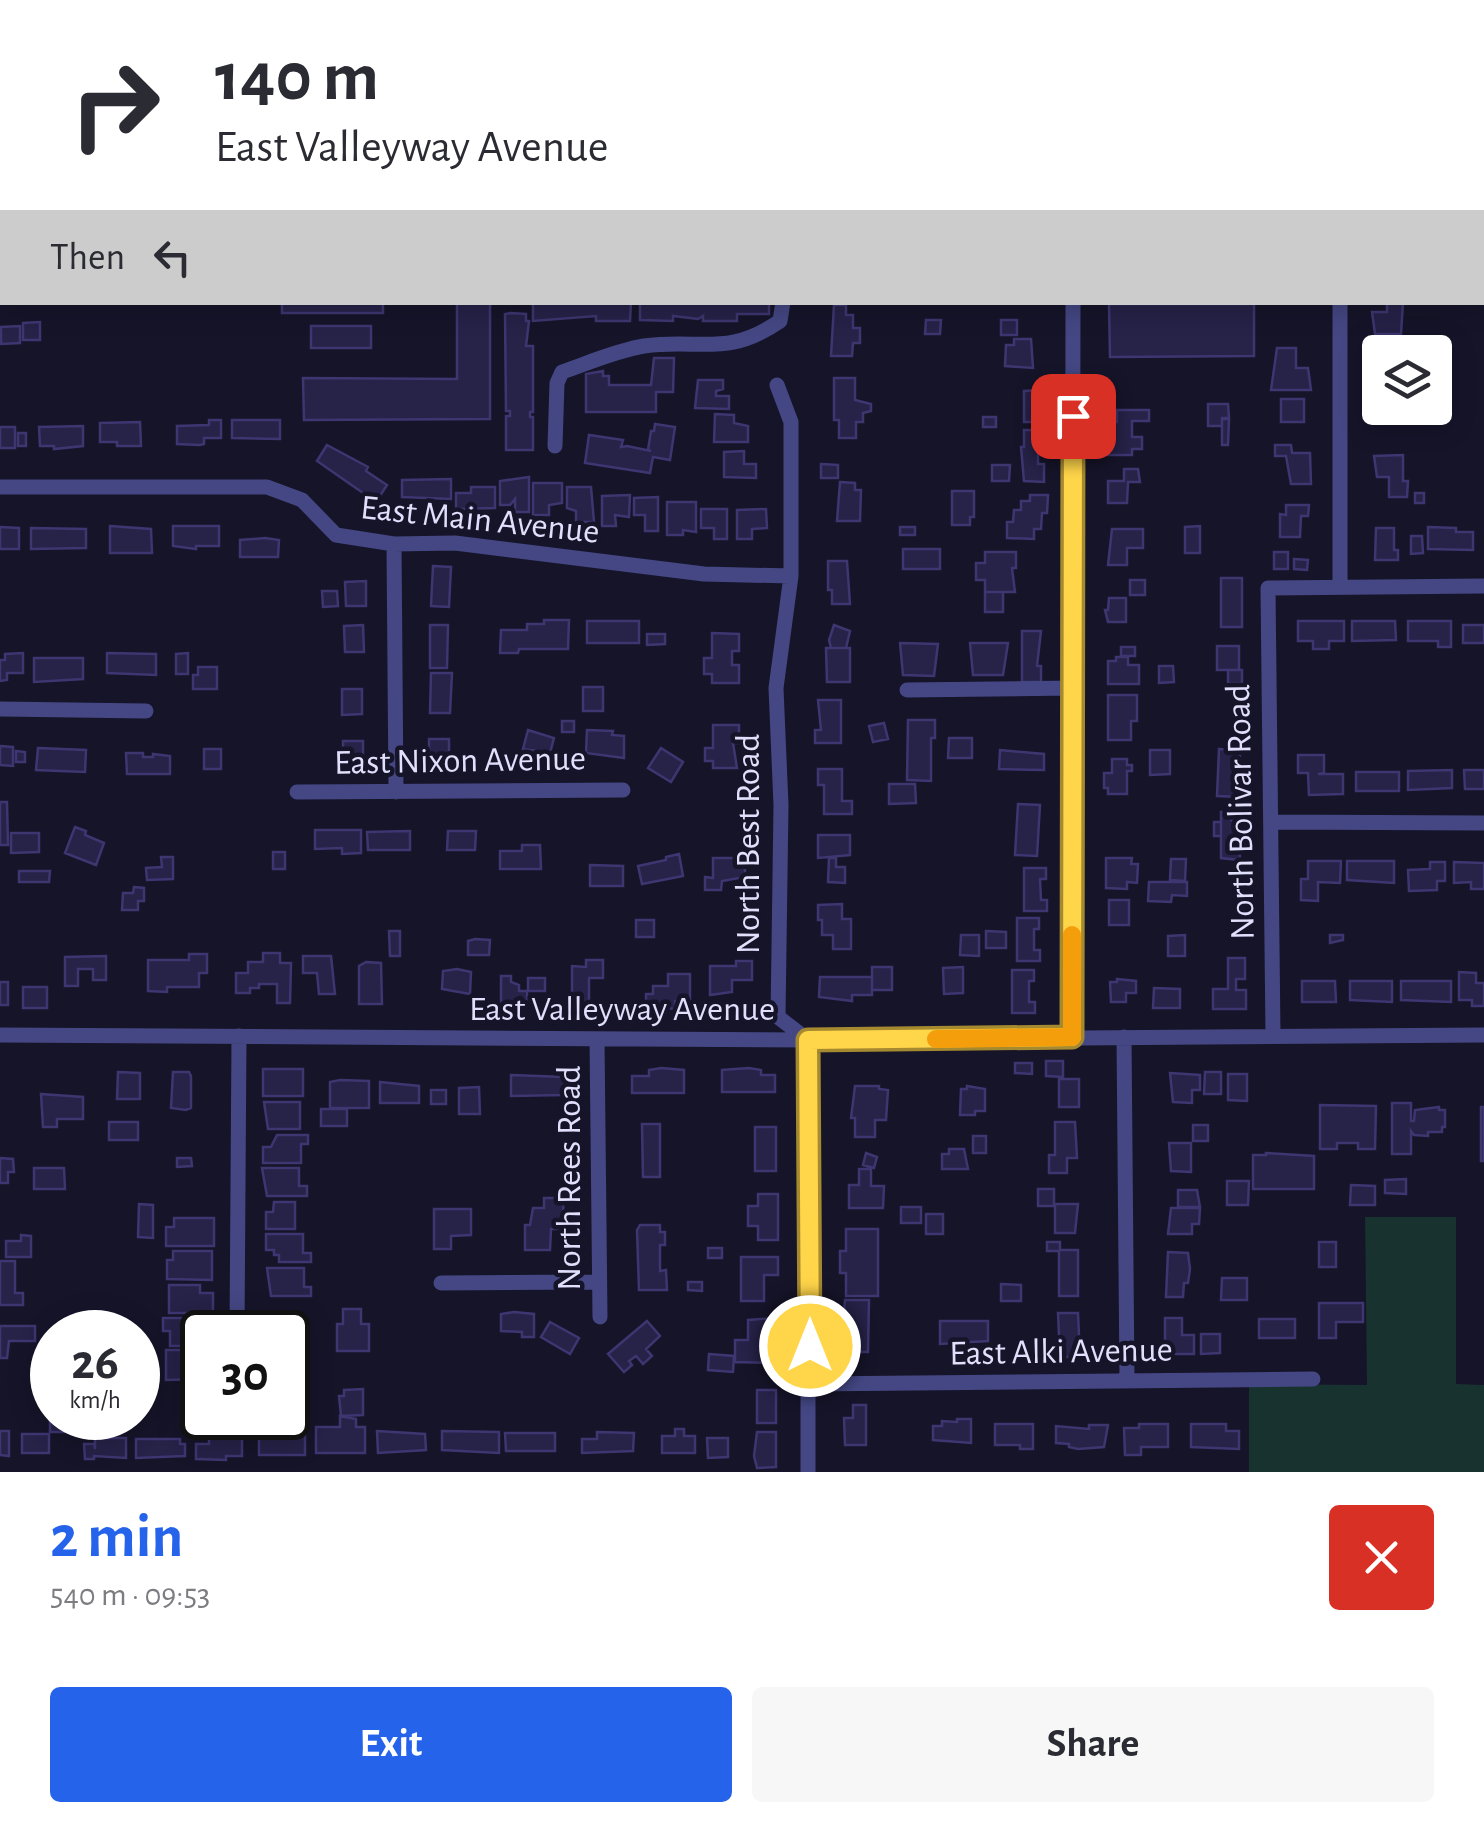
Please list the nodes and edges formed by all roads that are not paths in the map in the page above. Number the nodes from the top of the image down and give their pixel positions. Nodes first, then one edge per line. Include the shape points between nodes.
1 (783, 305) edge
2 (1073, 305) edge
3 (1340, 305) edge
4 (776, 385) dead end
5 (556, 446) dead end
6 (0, 486) edge
7 (394, 544) junction
8 (791, 576) junction
9 (1484, 586) edge
10 (1340, 588) junction
11 (1073, 688) junction
12 (907, 690) dead end
13 (0, 709) edge
14 (146, 711) dead end
15 (623, 790) dead end
16 (297, 792) dead end
17 (396, 792) junction
18 (1271, 822) junction
19 (1484, 823) edge
20 (0, 1035) edge
21 (1273, 1035) junction
22 (1484, 1035) edge
23 (239, 1036) junction
24 (1072, 1037) junction
25 (1124, 1038) junction
26 (598, 1039) junction
27 (808, 1040) junction
28 (441, 1282) dead end
29 (598, 1282) junction
30 (237, 1310) edge
31 (600, 1318) dead end
32 (1313, 1378) dead end
33 (1127, 1381) junction
34 (810, 1384) junction
35 (808, 1472) edge

1 - 5 street via 780,321 725,346 643,346 562,372
2 - 11 street
3 - 10 street
4 - 8 street, North Best Road via 791,422
6 - 7 street, East Main Avenue via 267,486 302,500 336,535
7 - 8 street, East Main Avenue via 454,543 686,572
7 - 17 street
8 - 27 street, North Best Road via 776,688 778,1016
9 - 10 street
10 - 18 street, North Bolivar Road via 1268,588
11 - 12 street
11 - 24 street
13 - 14 street
15 - 17 street, East Nixon Avenue
16 - 17 street, East Nixon Avenue
18 - 19 street
18 - 21 street, North Bolivar Road
20 - 23 street, East Valleyway Avenue
21 - 22 street, East Valleyway Avenue
21 - 25 street, East Valleyway Avenue
23 - 26 street, East Valleyway Avenue
23 - 30 street
24 - 25 street, East Valleyway Avenue
24 - 27 street, East Valleyway Avenue
25 - 33 street
26 - 27 street, East Valleyway Avenue
26 - 29 street, North Rees Road
27 - 34 street
28 - 29 street
29 - 31 street, North Rees Road
32 - 33 street, East Alki Avenue
33 - 34 street, East Alki Avenue
34 - 35 street

